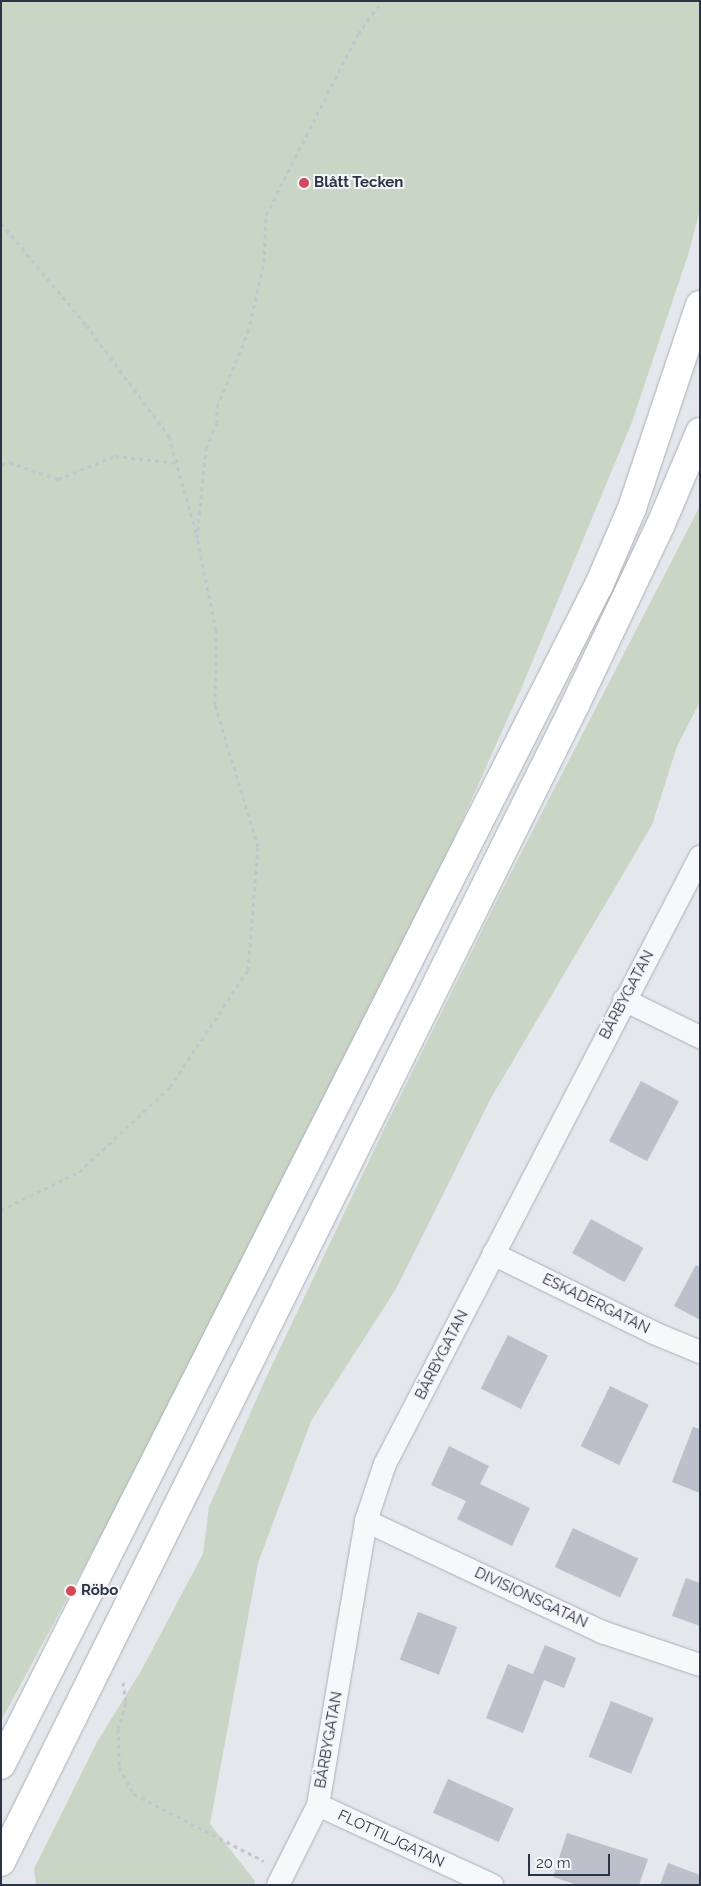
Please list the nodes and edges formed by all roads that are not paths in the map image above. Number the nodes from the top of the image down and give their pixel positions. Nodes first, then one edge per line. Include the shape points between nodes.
1 (700, 305) edge
2 (700, 432) edge
3 (700, 857) edge
4 (624, 1000) junction
5 (700, 1037) edge
6 (493, 1254) junction
7 (700, 1352) edge
8 (366, 1521) junction
9 (700, 1665) edge
10 (1, 1765) edge
11 (318, 1805) junction
12 (1, 1862) edge
13 (281, 1878) edge
14 (492, 1885) edge

1 - 10 main road via 632,508 599,585
2 - 12 main road via 661,524 570,714
3 - 4 street, BÄRBYGATAN
4 - 5 street
4 - 6 street, BÄRBYGATAN
6 - 7 street, ESKADERGATAN via 654,1334
6 - 8 street, BÄRBYGATAN via 385,1464
8 - 9 street, DIVISIONSGATAN via 602,1632
8 - 11 street, BÄRBYGATAN
11 - 13 street, BÄRBYGATAN
11 - 14 street, FLOTTILJGATAN

